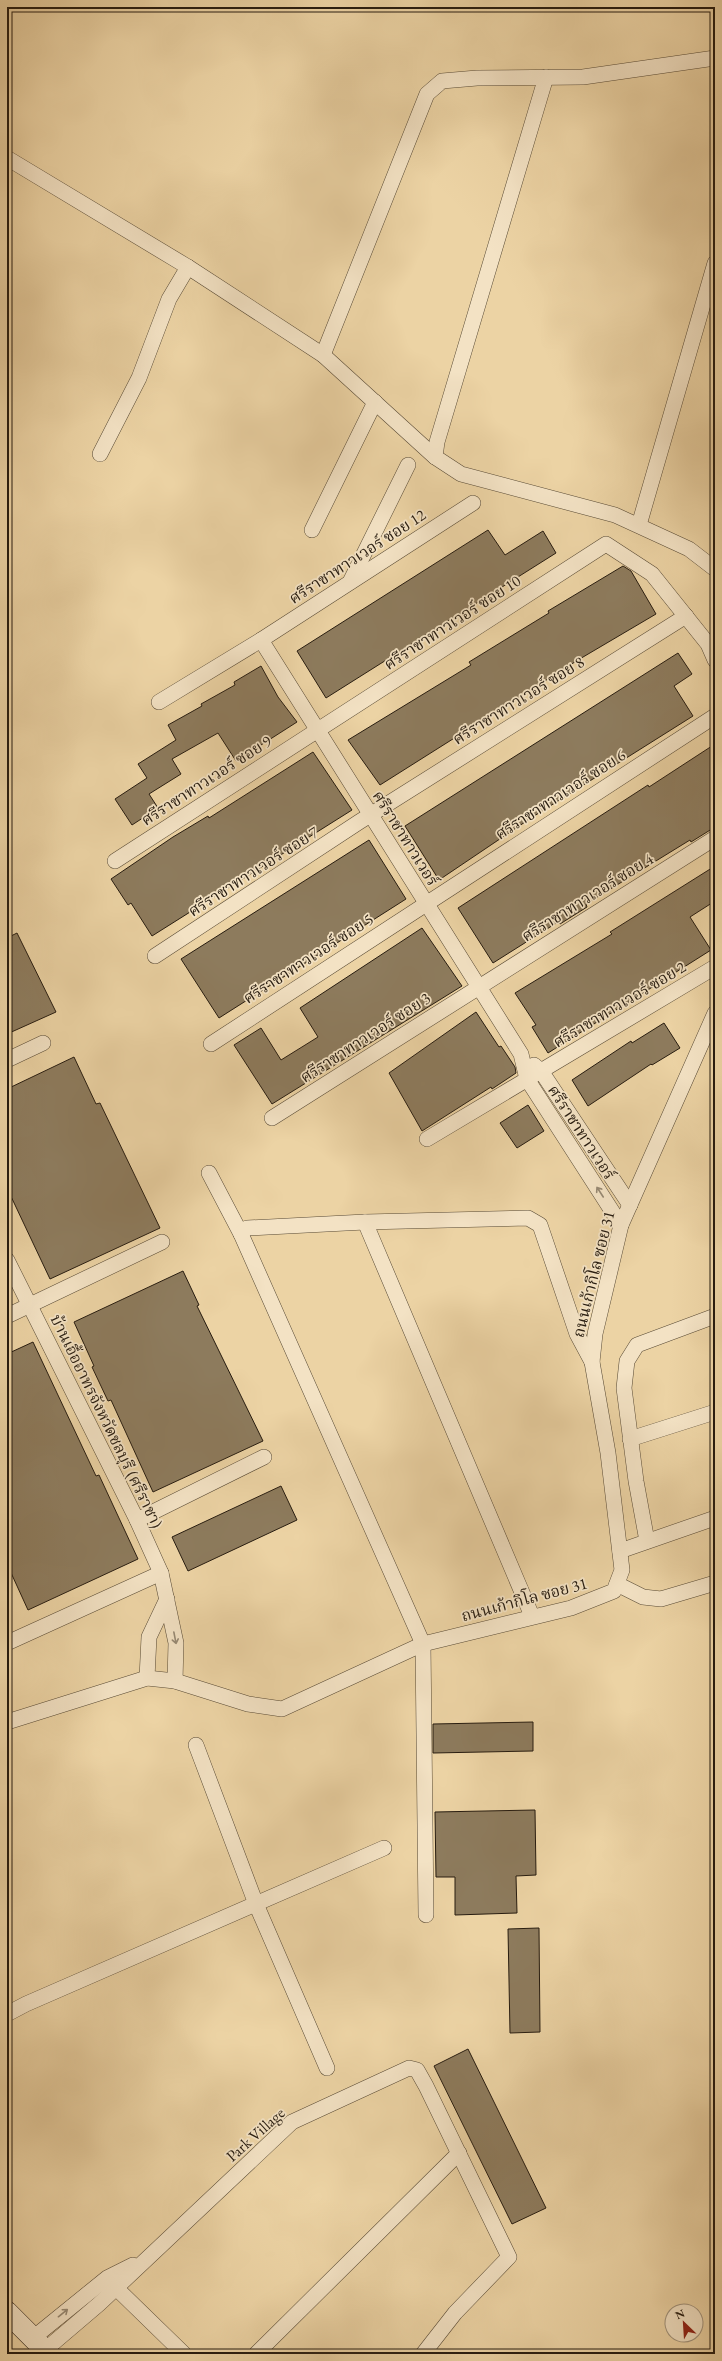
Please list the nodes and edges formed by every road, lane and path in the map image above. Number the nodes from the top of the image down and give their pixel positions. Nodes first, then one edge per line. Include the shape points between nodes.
1 (715, 58) edge
2 (546, 77) junction
3 (7, 158) edge
4 (715, 263) edge
5 (188, 267) junction
6 (323, 355) junction
7 (375, 402) junction
8 (100, 454) dead end
9 (435, 457) junction
10 (408, 465) dead end
11 (473, 503) dead end
12 (639, 525) junction
13 (312, 530) dead end
14 (715, 569) edge
15 (350, 583) junction
16 (686, 616) junction
17 (261, 640) junction
18 (715, 660) edge
19 (159, 702) dead end
20 (715, 716) edge
21 (317, 730) junction
22 (370, 816) junction
23 (715, 838) edge
24 (115, 861) dead end
25 (425, 903) junction
26 (155, 956) dead end
27 (715, 967) edge
28 (478, 986) junction
29 (715, 1013) edge
30 (43, 1043) dead end
31 (211, 1044) dead end
32 (520, 1054) junction
33 (7, 1060) edge
34 (541, 1071) junction
35 (527, 1079) junction
36 (272, 1118) dead end
37 (427, 1139) dead end
38 (209, 1173) dead end
39 (630, 1205) junction
40 (365, 1222) junction
41 (621, 1225) junction
42 (241, 1234) junction
43 (162, 1242) dead end
44 (7, 1260) edge
45 (29, 1306) junction
46 (7, 1316) edge
47 (715, 1316) edge
48 (592, 1362) junction
49 (715, 1412) edge
50 (630, 1439) junction
51 (264, 1457) dead end
52 (715, 1518) edge
53 (137, 1520) junction
54 (647, 1541) junction
55 (620, 1551) junction
56 (161, 1574) junction
57 (715, 1583) edge
58 (617, 1584) junction
59 (167, 1599) junction
60 (532, 1616) junction
61 (7, 1643) edge
62 (423, 1644) junction
63 (147, 1678) junction
64 (175, 1681) junction
65 (7, 1722) edge
66 (196, 1745) dead end
67 (384, 1848) dead end
68 (256, 1904) junction
69 (426, 1915) dead end
70 (7, 2014) edge
71 (327, 2068) dead end
72 (459, 2153) junction
73 (112, 2283) junction
74 (7, 2312) edge
75 (42, 2347) edge
76 (184, 2354) edge
77 (256, 2354) edge
78 (423, 2354) edge

1 - 2 street via 583,77
2 - 6 street via 442,81 427,94
2 - 9 street via 439,434
3 - 5 street
4 - 12 street
5 - 6 street
5 - 8 street via 169,299 139,378
6 - 7 street
7 - 9 street
7 - 13 street
9 - 12 street via 461,474 615,515
10 - 15 street
11 - 15 street, ศรีราชาทาวเวอร์ ซอย 12
12 - 14 street via 689,549
15 - 17 street, ศรีราชาทาวเวอร์ ซอย 12
16 - 18 street via 708,644
16 - 21 street, ศรีราชาทาวเวอร์ ซอย 10 via 652,574 606,544
16 - 22 street, ศรีราชาทาวเวอร์ ซอย 8
17 - 19 street, ศรีราชาทาวเวอร์ ซอย 12
17 - 21 street, ศรีราชาทาวเวอร์
20 - 25 street, ศรีราชาทาวเวอร์ ซอย 6
21 - 22 street, ศรีราชาทาวเวอร์
21 - 24 street, ศรีราชาทาวเวอร์ ซอย 9
22 - 25 street, ศรีราชาทาวเวอร์
22 - 26 street, ศรีราชาทาวเวอร์ ซอย 7
23 - 28 street, ศรีราชาทาวเวอร์ ซอย 4
25 - 28 street, ศรีราชาทาวเวอร์
25 - 31 street, ศรีราชาทาวเวอร์ ซอย 5
27 - 34 street, ศรีราชาทาวเวอร์ ซอย 2
28 - 32 street, ศรีราชาทาวเวอร์
28 - 36 street, ศรีราชาทาวเวอร์ ซอย 3
29 - 39 street, ถนนเก้ากิโล ซอย 31
30 - 33 street
32 - 34 street, ศรีราชาทาวเวอร์
32 - 35 street, ศรีราชาทาวเวอร์
34 - 35 street, ศรีราชาทาวเวอร์ ซอย 2
34 - 39 street, ศรีราชาทาวเวอร์
35 - 37 street, ศรีราชาทาวเวอร์ ซอย 2
41 -> 35 street, ศรีราชาทาวเวอร์
38 - 42 street
39 - 41 street, ถนนเก้ากิโล ซอย 31
40 - 42 street via 247,1228
40 - 48 street via 528,1218 540,1225 576,1334
40 - 60 street
41 - 48 street, ถนนเก้ากิโล ซอย 31 via 595,1334
42 - 62 street
43 - 45 street
44 - 45 street, บ้านเอื้ออาทรจังหวัดชลบุรี (ศรีราชา)
45 - 46 street
45 - 53 street, บ้านเอื้ออาทรจังหวัดชลบุรี (ศรีราชา)
47 - 50 street via 637,1345 627,1361 624,1388
48 - 55 street, ถนนเก้ากิโล ซอย 31 via 608,1453
49 - 50 street
50 - 54 street
51 - 53 street
52 - 54 street
53 - 56 street, บ้านเอื้ออาทรจังหวัดชลบุรี (ศรีราชา)
54 - 55 street
55 - 58 street, ถนนเก้ากิโล ซอย 31 via 622,1570
56 - 59 street, บ้านเอื้ออาทรจังหวัดชลบุรี (ศรีราชา)
56 - 61 street
57 - 58 street via 662,1599 643,1597
58 - 60 street, ถนนเก้ากิโล ซอย 31 via 614,1591 571,1608
59 - 63 street via 149,1637
59 -> 64 street, บ้านเอื้ออาทรจังหวัดชลบุรี (ศรีราชา) via 176,1644
60 - 62 street, ถนนเก้ากิโล ซอย 31
62 - 64 street, ถนนเก้ากิโล ซอย 31 via 282,1709 248,1704
62 - 69 street
63 - 64 street, ถนนเก้ากิโล ซอย 31
63 - 65 street, ถนนเก้ากิโล ซอย 31
66 - 68 street
67 - 68 street
68 - 70 street
68 - 71 street
72 - 73 street, Park Village via 417,2070 403,2070 292,2122 145,2260
72 - 77 street
72 - 78 street via 509,2257 455,2313
73 - 75 street, Park Village
73 - 76 street
74 - 75 main road

